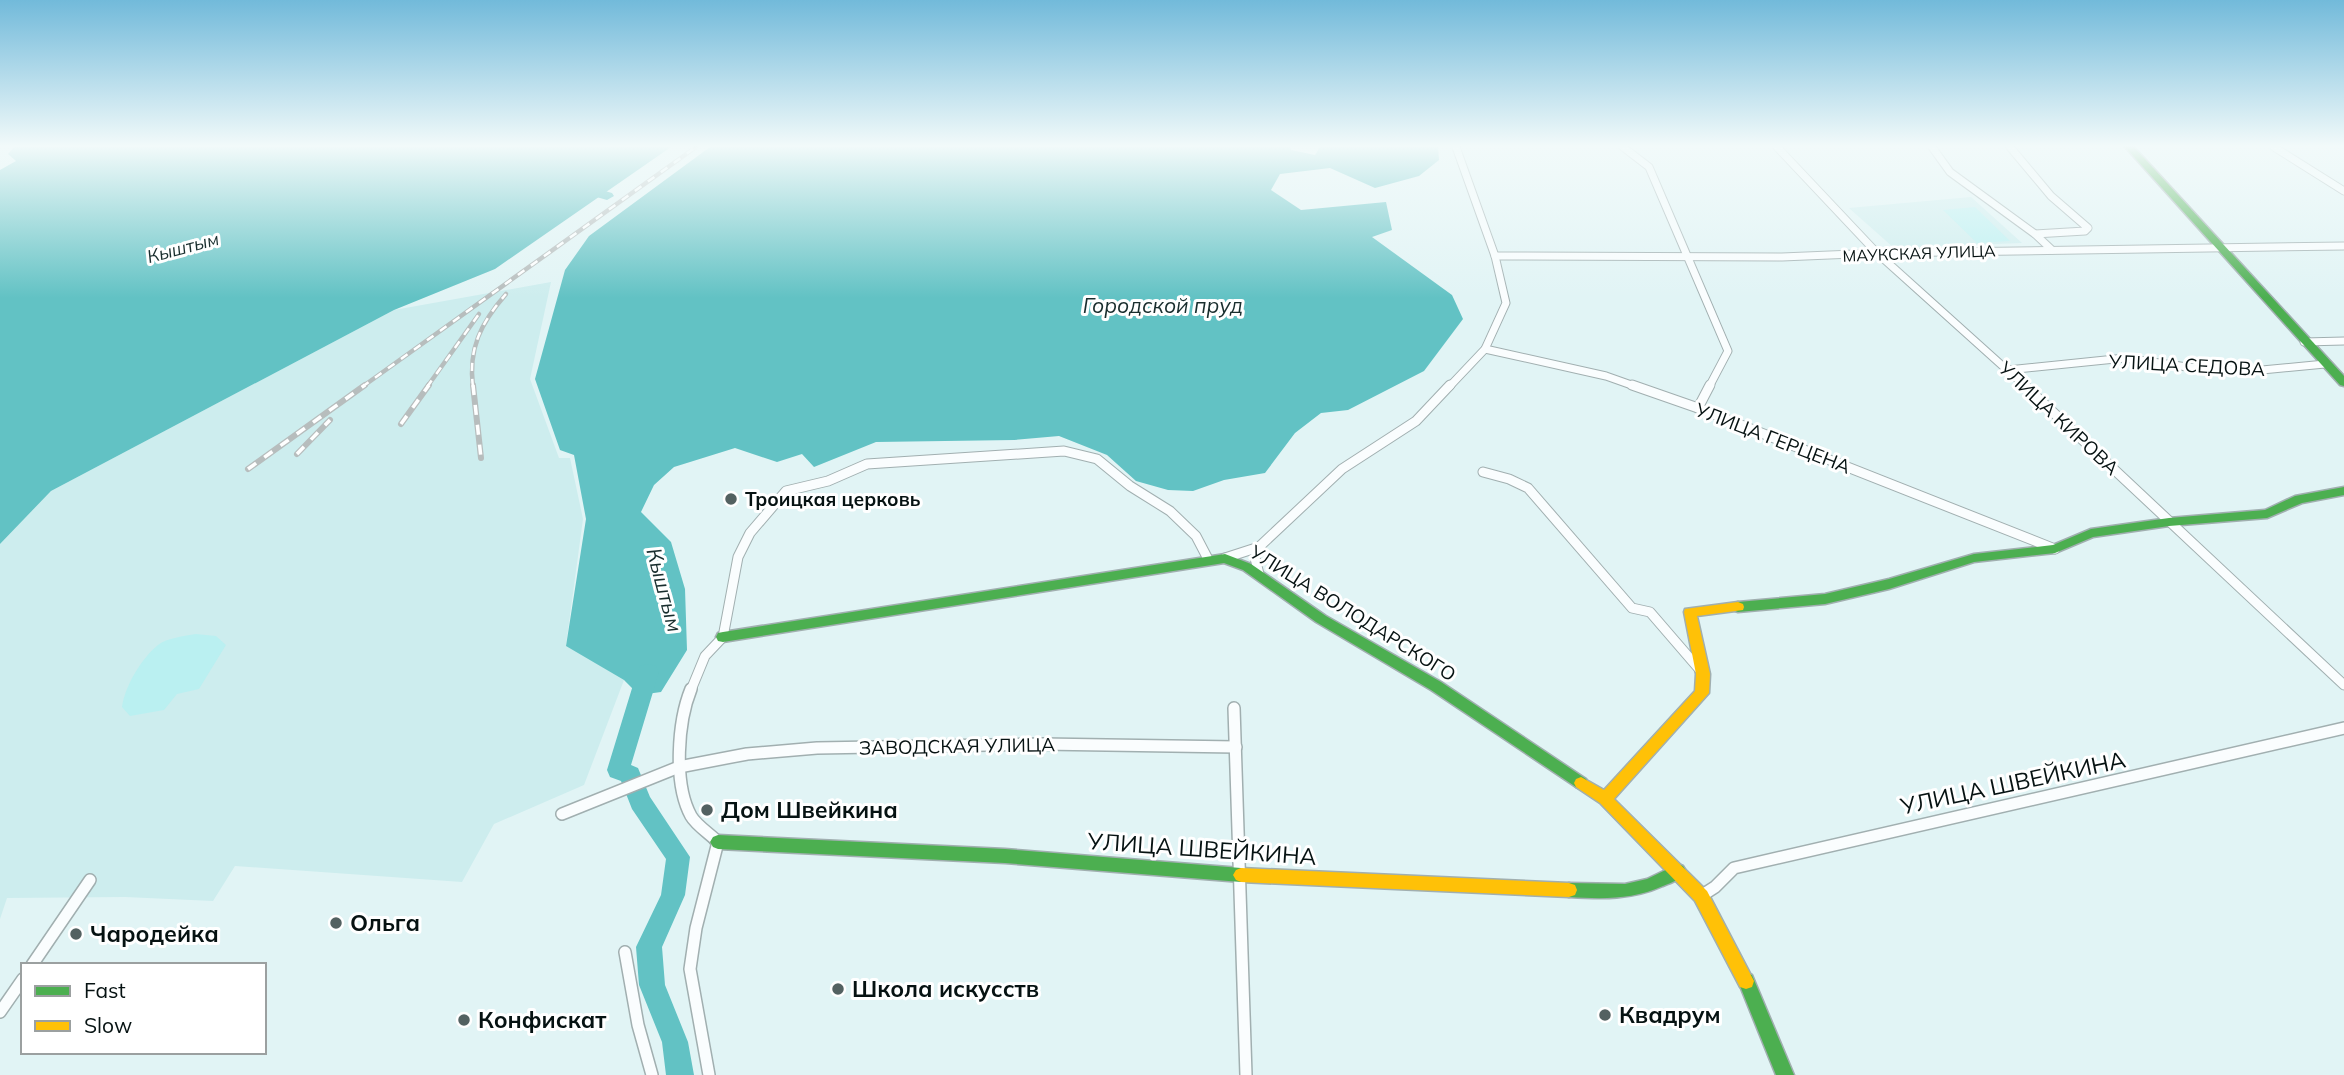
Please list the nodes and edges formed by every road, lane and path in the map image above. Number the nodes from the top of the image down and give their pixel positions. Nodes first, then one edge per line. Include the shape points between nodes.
1 (1474, 197) edge
2 (1662, 197) edge
3 (1824, 197) edge
4 (1985, 197) edge
5 (2052, 197) edge
6 (2175, 197) edge
7 (2035, 234) junction
8 (2344, 246) edge
9 (2223, 249) junction
10 (2052, 250) junction
11 (1877, 253) junction
12 (1495, 256) junction
13 (1687, 256) junction
14 (2344, 341) edge
15 (2304, 342) junction
16 (1485, 349) junction
17 (2325, 364) junction
18 (2008, 370) junction
19 (2344, 383) edge
20 (1698, 408) junction
21 (1483, 471) dead end
22 (2344, 491) edge
23 (2169, 522) junction
24 (1259, 547) junction
25 (2055, 550) junction
26 (1226, 558) junction
27 (1208, 559) junction
28 (1259, 574) junction
29 (723, 637) junction
30 (1703, 674) junction
31 (2344, 685) edge
32 (1234, 708) dead end
33 (2344, 728) edge
34 (1237, 747) junction
35 (679, 767) junction
36 (1605, 799) junction
37 (562, 814) dead end
38 (718, 842) junction
39 (1678, 871) junction
40 (1240, 875) junction
41 (90, 880) dead end
42 (1701, 896) junction
43 (625, 952) dead end
44 (33, 963) edge
45 (21, 982) edge
46 (0, 1013) edge
47 (652, 1075) edge
48 (709, 1075) edge
49 (1247, 1075) edge
50 (1786, 1075) edge

1 - 12 street
2 - 13 street
3 - 11 street, УЛИЦА КИРОВА
4 - 7 street
5 - 7 street via 2088,228
6 - 9 street
7 - 10 street
8 - 9 street, МАУКСКАЯ УЛИЦА
9 - 10 street, МАУКСКАЯ УЛИЦА
9 - 15 street
10 - 11 street, МАУКСКАЯ УЛИЦА
11 - 13 street, МАУКСКАЯ УЛИЦА
11 - 18 street, УЛИЦА КИРОВА
12 - 13 street, МАУКСКАЯ УЛИЦА
12 - 16 street via 1506,303
13 - 20 street via 1728,351
14 - 15 street
15 - 17 street
16 - 20 street, УЛИЦА ГЕРЦЕНА via 1606,376
16 - 24 street via 1416,421 1342,470
17 - 18 street, УЛИЦА СЕДОВА via 2249,370 2187,368 2125,358
17 - 19 street
18 - 23 street, УЛИЦА КИРОВА
20 - 25 street, УЛИЦА ГЕРЦЕНА
21 - 30 street via 1528,488 1632,608 1650,612
22 - 23 street via 2299,499 2267,514
23 - 25 street via 2091,533
23 - 31 street, УЛИЦА КИРОВА
24 - 26 street
24 - 28 street via 1255,558
25 - 30 street via 1974,558 1825,599 1690,612
26 - 27 street, УЛИЦА ВОЛОДАРСКОГО
26 - 28 street, УЛИЦА ВОЛОДАРСКОГО
27 - 29 street, УЛИЦА ВОЛОДАРСКОГО
27 - 29 street via 1196,536 1170,510 1130,486 1097,458 1065,451 867,464 828,481 786,491 750,533 738,557
28 - 36 street, УЛИЦА ВОЛОДАРСКОГО via 1321,619 1436,687
29 - 35 street via 705,656 684,706
30 - 36 street via 1702,694
32 - 34 street
33 - 42 street, УЛИЦА ШВЕЙКИНА via 1734,868
34 - 35 street, ЗАВОДСКАЯ УЛИЦА via 817,748 747,754
34 - 40 street
35 - 37 street, ЗАВОДСКАЯ УЛИЦА
35 - 38 street via 691,817
36 - 39 street, УЛИЦА ВОЛОДАРСКОГО
38 - 40 street, УЛИЦА ШВЕЙКИНА via 1005,856
38 - 48 street via 690,969
39 - 40 street, УЛИЦА ШВЕЙКИНА via 1652,886 1625,893
39 - 42 street, УЛИЦА ВОЛОДАРСКОГО
40 - 49 street
41 - 44 street
42 - 50 street, УЛИЦА ВОЛОДАРСКОГО via 1744,975
43 - 47 street
45 - 46 street

